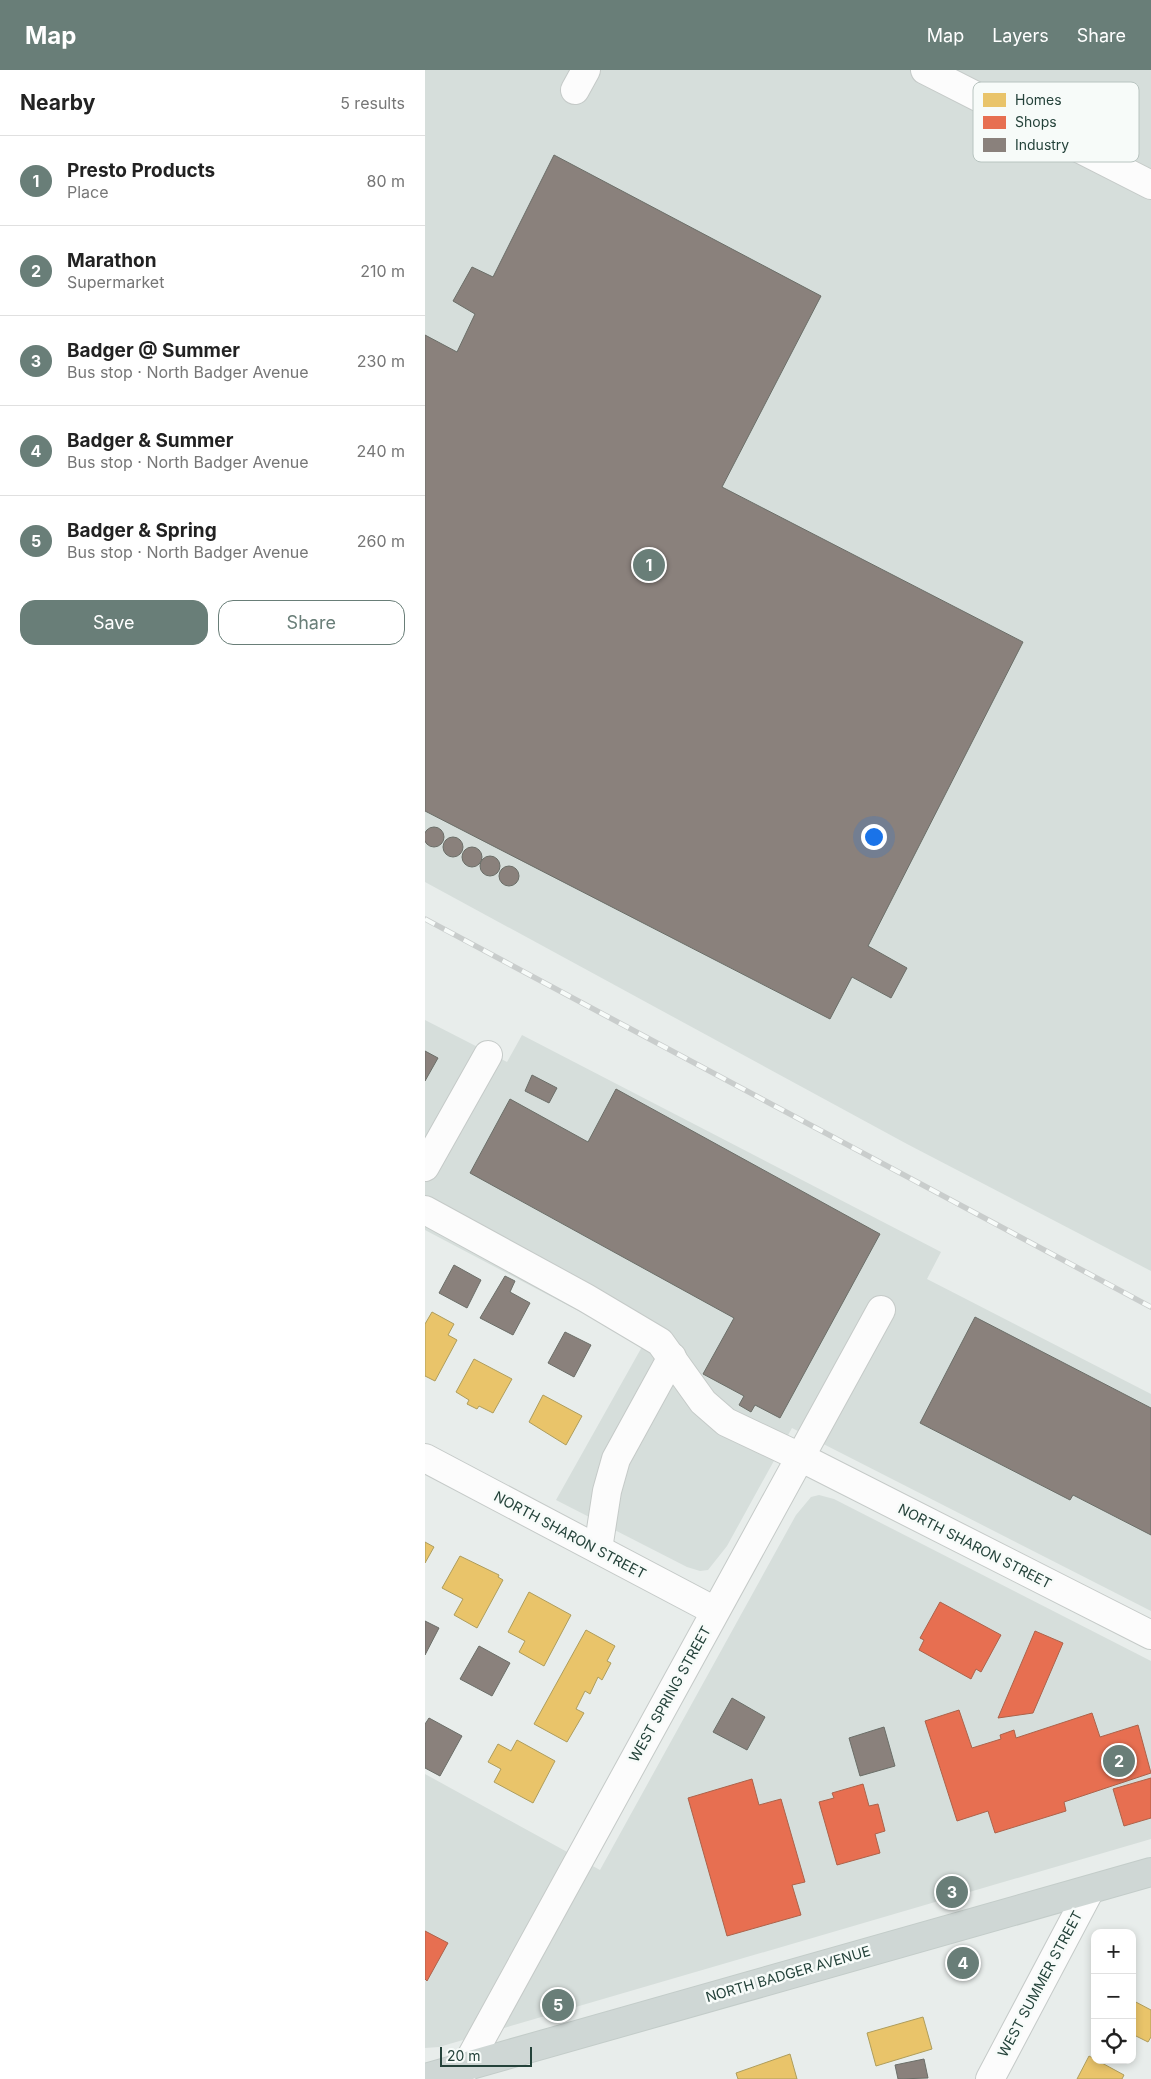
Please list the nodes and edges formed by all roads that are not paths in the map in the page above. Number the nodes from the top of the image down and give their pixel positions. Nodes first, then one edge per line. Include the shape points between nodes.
1 (925, 70) edge
2 (973, 94) edge
3 (1106, 162) edge
4 (1151, 185) edge
5 (488, 1055) dead end
6 (425, 1167) edge
7 (425, 1210) edge
8 (881, 1310) dead end
9 (672, 1358) junction
10 (800, 1457) junction
11 (425, 1458) edge
12 (598, 1549) junction
13 (715, 1611) junction
14 (1151, 1635) edge
15 (1151, 1872) edge
16 (1090, 1890) junction
17 (463, 2072) edge
18 (425, 2078) edge
19 (990, 2079) edge

1 - 2 street
3 - 4 street
5 - 6 street
7 - 9 street, NORTH SHARON STREET via 660,1342
8 - 10 street, WEST SPRING STREET
9 - 10 street, NORTH SHARON STREET via 703,1402 726,1422
9 - 12 street via 616,1459 607,1491
10 - 13 street, WEST SPRING STREET
10 - 14 street, NORTH SHARON STREET
11 - 12 street, NORTH SHARON STREET
12 - 13 street, NORTH SHARON STREET
13 - 17 street, WEST SPRING STREET
15 - 16 main road, NORTH BADGER AVENUE
16 - 17 main road, NORTH BADGER AVENUE
16 - 19 street, WEST SUMMER STREET
17 - 18 main road, NORTH BADGER AVENUE

